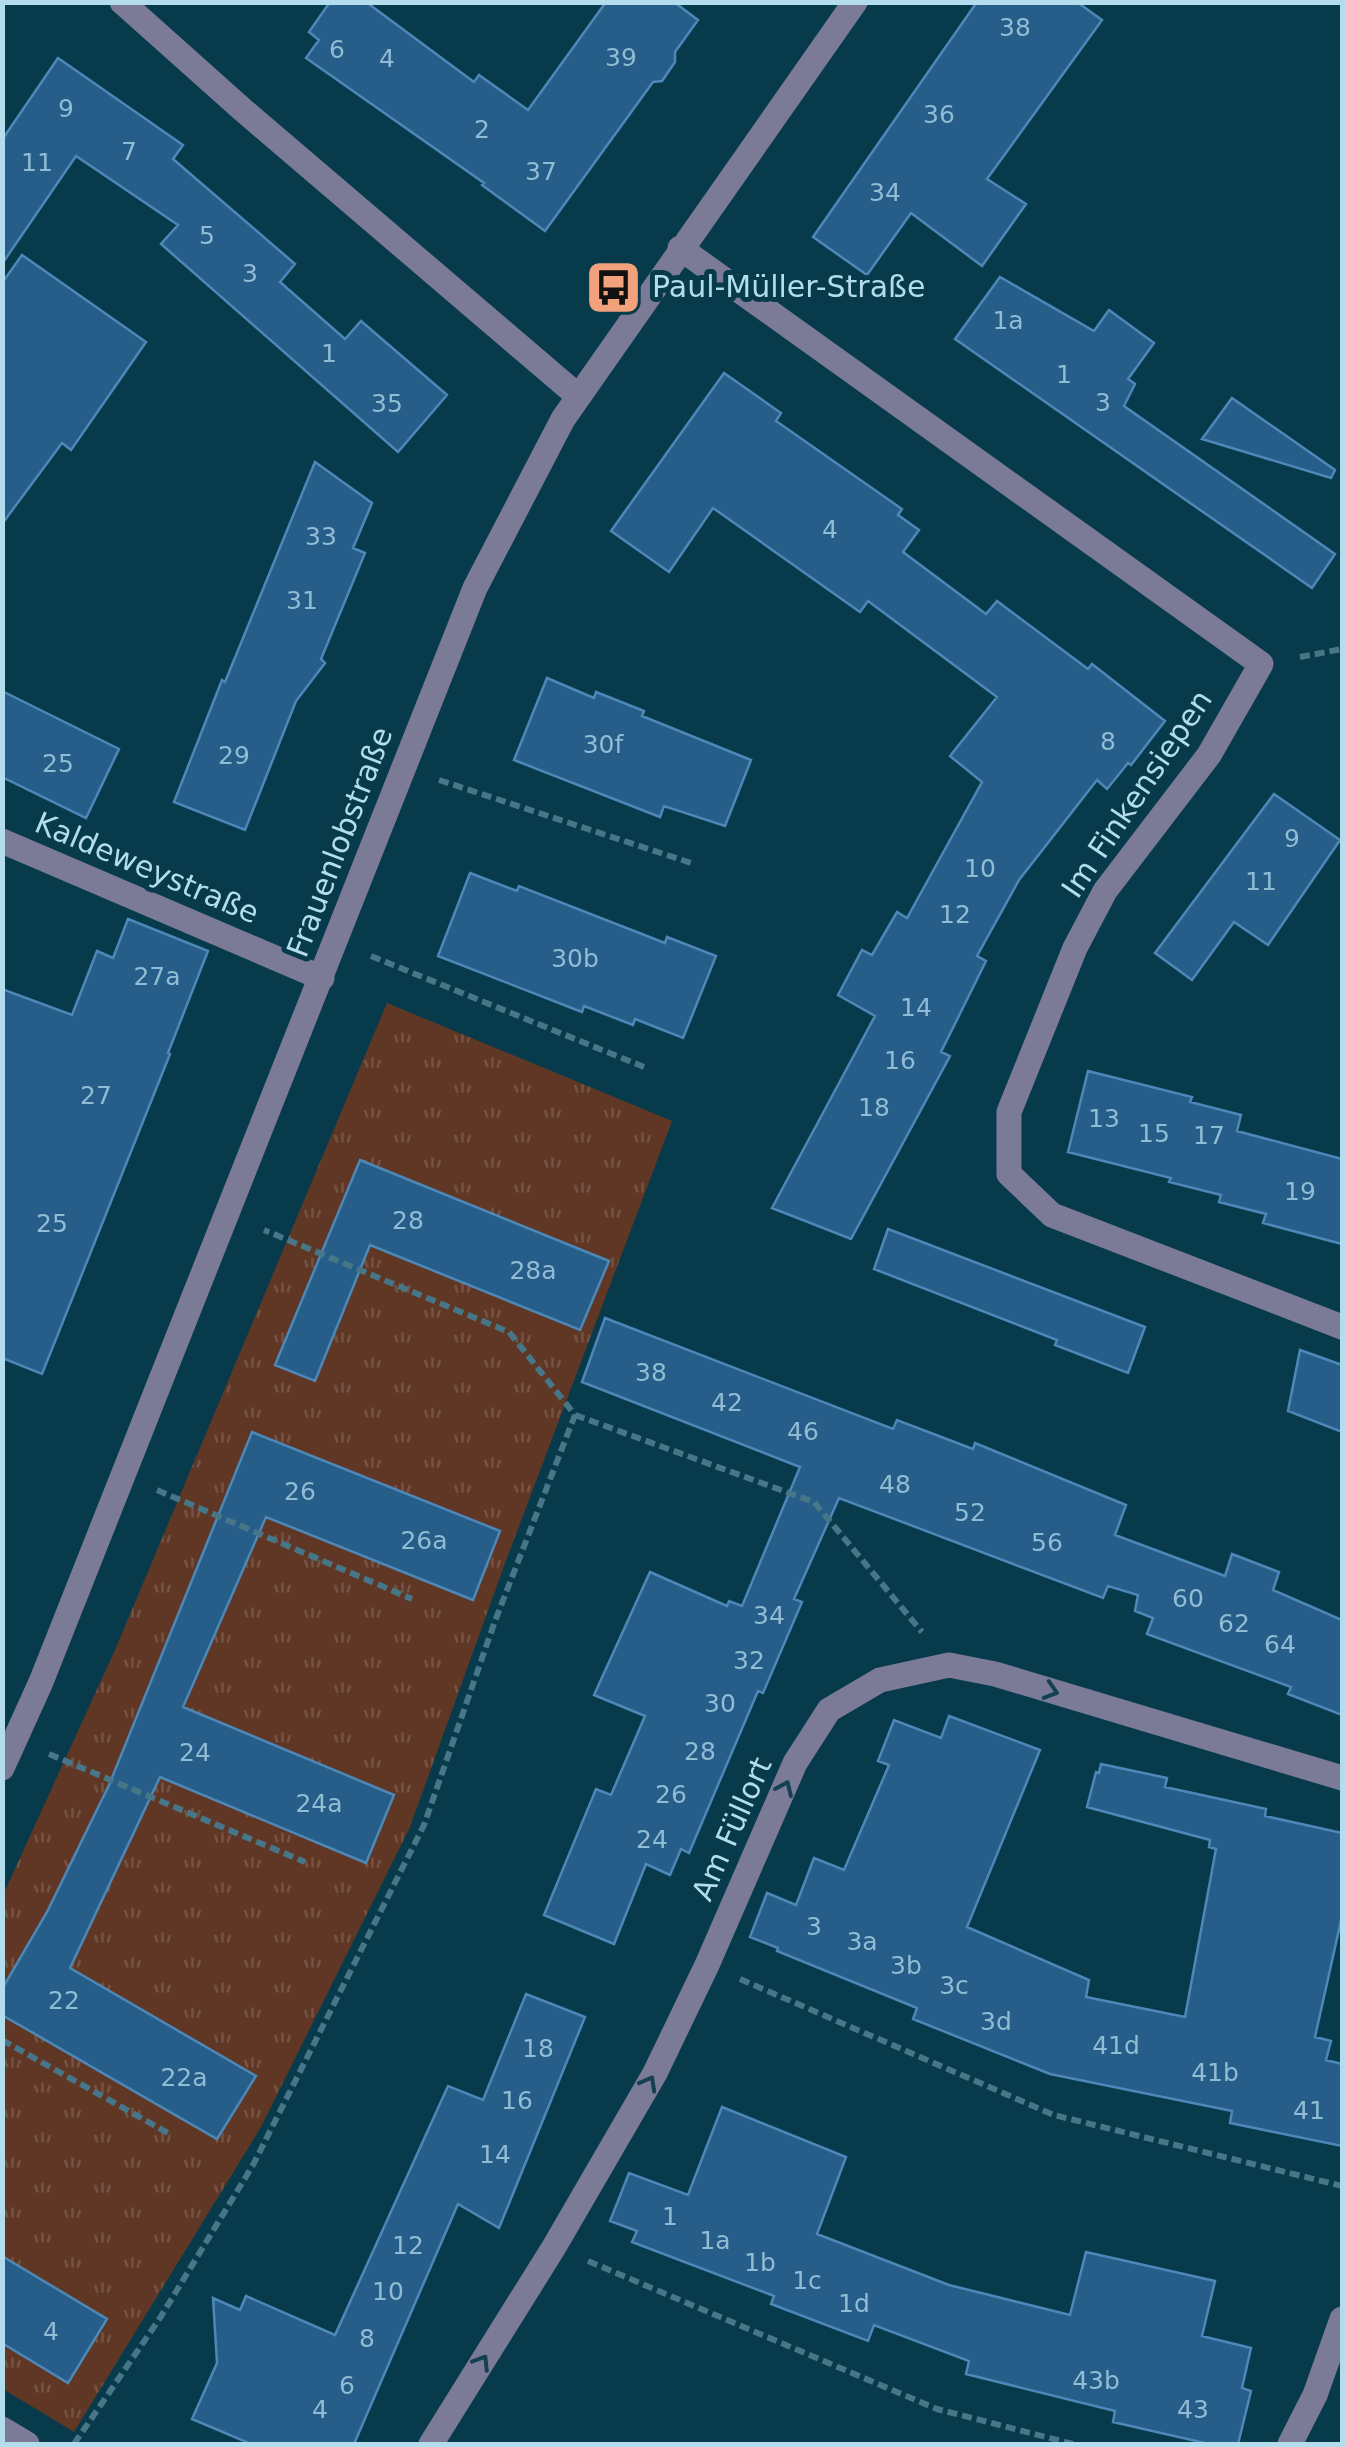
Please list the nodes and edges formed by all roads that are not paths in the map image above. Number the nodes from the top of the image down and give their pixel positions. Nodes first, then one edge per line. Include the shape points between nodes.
1 (122, 2) edge
2 (854, 2) edge
3 (680, 248) junction
4 (578, 396) junction
5 (2, 841) edge
6 (322, 978) junction
7 (1342, 1326) edge
8 (2, 1768) edge
9 (1342, 1778) edge
10 (1342, 2319) edge
11 (2, 2430) edge
12 (26, 2444) edge
13 (430, 2444) edge
14 (1290, 2444) edge

1 - 4 street
2 - 3 street, Frauenlobstraße
3 - 4 street, Frauenlobstraße
3 - 7 street, Im Finkensiepen via 1262,664 1209,755 1105,891 1075,948 1009,1112 1010,1174 1052,1215
4 - 6 street, Frauenlobstraße via 482,572
5 - 6 street, Kaldeweystraße
6 - 8 street, Frauenlobstraße
13 -> 9 street, Am Füllort via 655,2073 795,1764 829,1710 880,1680 949,1664
10 - 14 street
11 - 12 street

